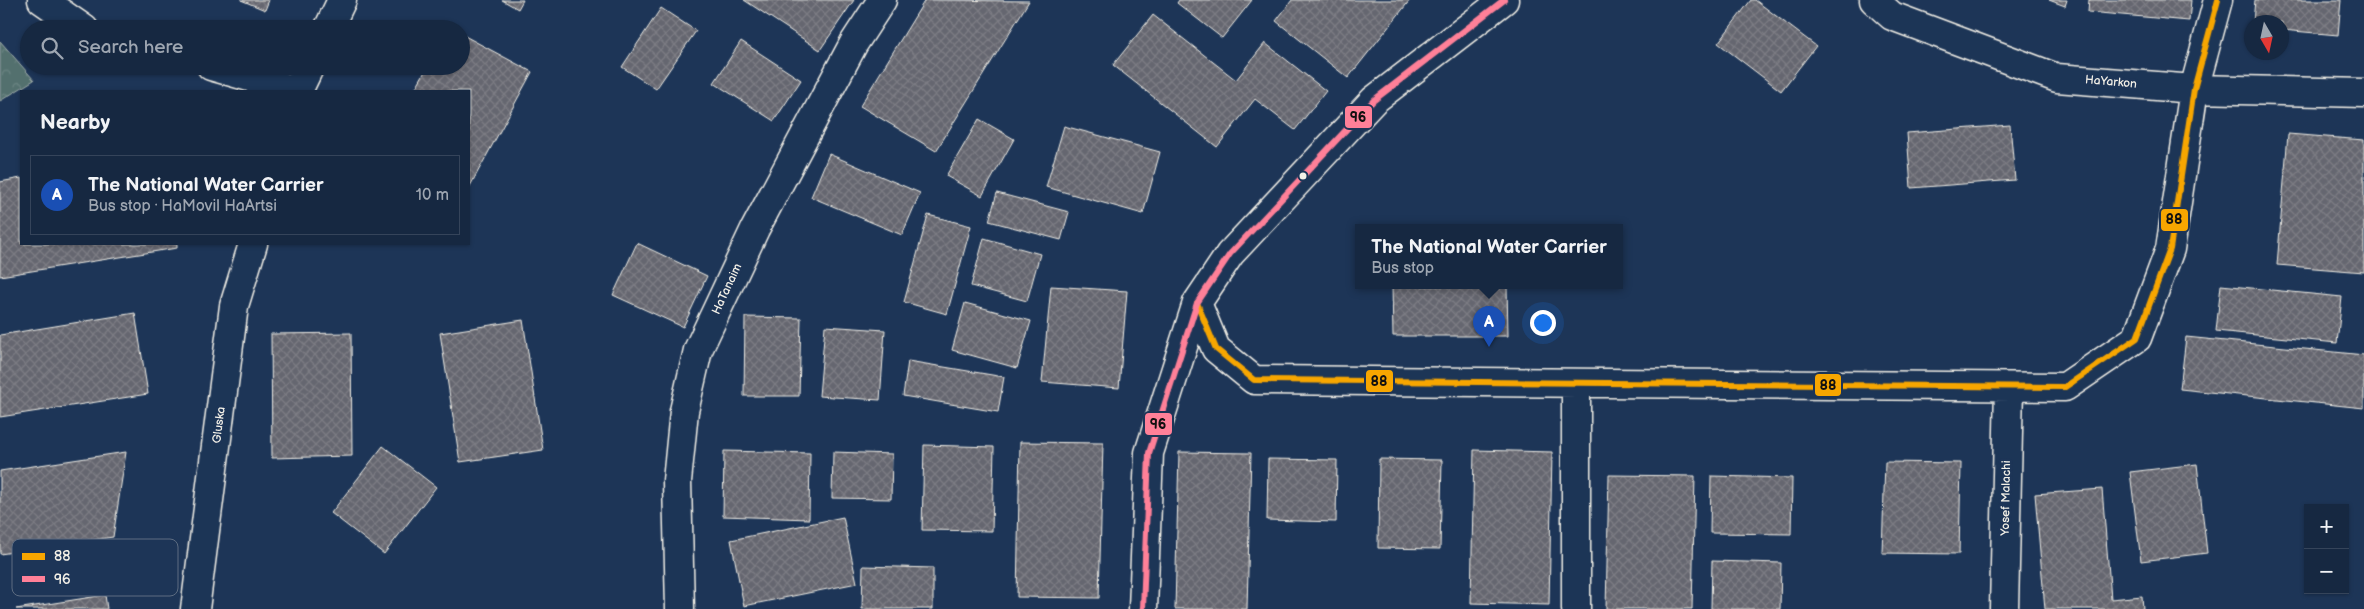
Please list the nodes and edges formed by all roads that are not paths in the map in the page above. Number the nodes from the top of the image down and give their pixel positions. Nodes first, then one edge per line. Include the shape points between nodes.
1 (42, 0) edge
2 (342, 0) edge
3 (882, 0) edge
4 (1504, 0) edge
5 (1874, 0) edge
6 (2218, 0) edge
7 (71, 20) edge
8 (332, 20) edge
9 (243, 75) edge
10 (306, 75) edge
11 (2194, 89) junction
12 (295, 90) edge
13 (298, 90) edge
14 (2364, 93) edge
15 (252, 245) edge
16 (1198, 303) junction
17 (1576, 383) junction
18 (2009, 387) junction
19 (195, 609) edge
20 (680, 609) edge
21 (1143, 609) edge
22 (1576, 609) edge
23 (2004, 609) edge

1 - 7 street
2 - 8 street
3 - 20 street, HaTanaim via 854,43 755,229 698,350 684,411 677,480
4 - 16 street via 1374,100 1230,254
5 - 11 street, HaYarkon via 1892,16 2057,78
6 - 11 street
9 - 12 street
10 - 13 street
11 - 14 street, HaYarkon
11 - 18 street via 2170,249 2137,338 2065,387
15 - 19 street, Gluska via 234,306
16 - 17 street via 1216,349 1254,380
16 - 21 street via 1149,453
17 - 18 street
17 - 22 street
18 - 23 street, Yosef Malachi

